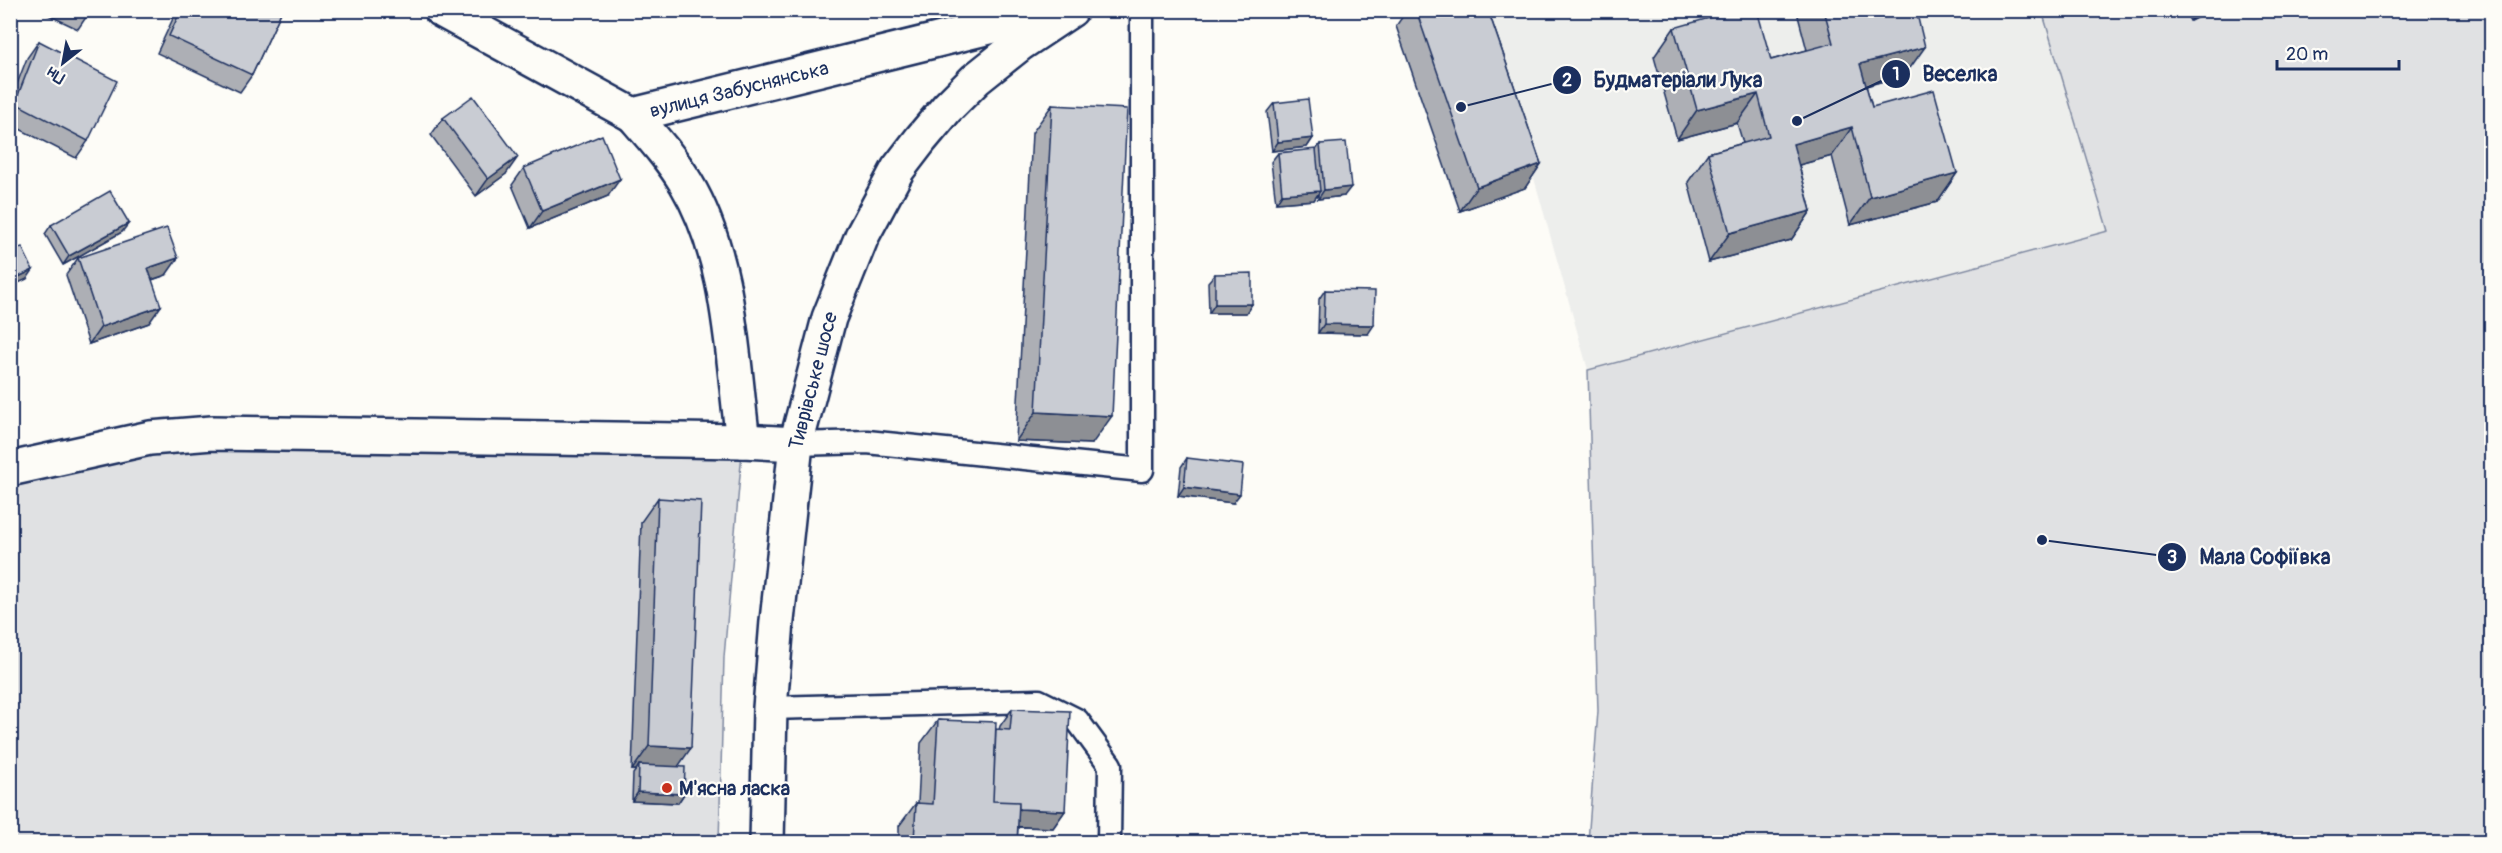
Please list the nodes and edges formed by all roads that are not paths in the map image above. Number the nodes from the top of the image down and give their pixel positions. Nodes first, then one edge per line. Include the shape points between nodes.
1 (1059, 10) edge
2 (1071, 10) edge
3 (1142, 10) edge
4 (453, 14) edge
5 (633, 115) junction
6 (743, 441) junction
7 (796, 444) junction
8 (10, 470) edge
9 (770, 708) junction
10 (767, 843) edge
11 (1109, 843) edge

1 - 5 street, вулиця Забуснянська
2 - 7 street, Тиврівське шосе via 976,79 898,169 862,236 829,318
3 - 7 lane via 1142,470 867,441
4 - 5 street, вулиця Забуснянська
5 - 6 street via 687,185 710,234 722,279
6 - 7 street
6 - 8 street via 213,433 150,438
7 - 9 street, Тиврівське шосе
9 - 10 street, Тиврівське шосе
9 - 11 lane via 1039,701 1077,720 1110,765

